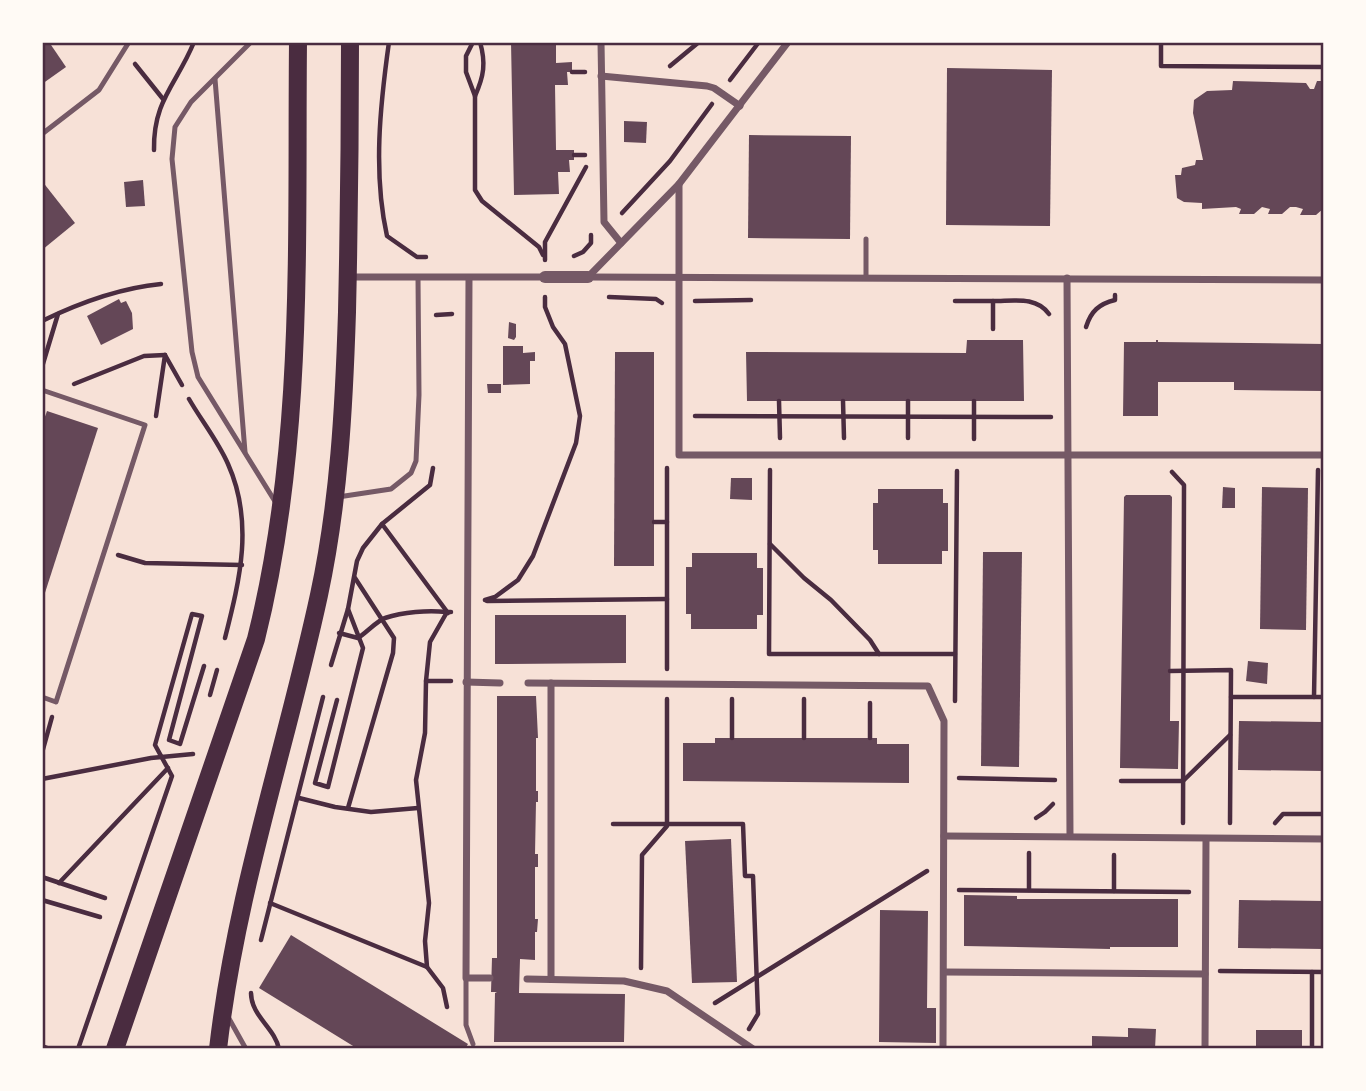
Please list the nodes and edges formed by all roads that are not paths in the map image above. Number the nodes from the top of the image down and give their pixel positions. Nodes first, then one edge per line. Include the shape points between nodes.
1 (129, 42) edge
2 (298, 42) edge
3 (350, 42) edge
4 (601, 42) edge
5 (788, 42) edge
6 (248, 43) edge
7 (601, 76) junction
8 (215, 79) junction
9 (740, 106) junction
10 (42, 134) edge
11 (679, 184) junction
12 (866, 239) dead end
13 (621, 243) junction
14 (680, 276) junction
15 (348, 277) junction
16 (545, 277) joint
17 (588, 277) junction
18 (866, 277) junction
19 (418, 278) junction
20 (469, 278) junction
21 (1068, 278) junction
22 (1324, 280) edge
23 (42, 390) edge
24 (1069, 454) junction
25 (246, 455) junction
26 (1321, 455) edge
27 (335, 498) junction
28 (281, 510) junction
29 (466, 682) junction
30 (500, 683) dead end
31 (528, 683) dead end
32 (551, 683) junction
33 (42, 697) edge
34 (944, 836) junction
35 (1070, 836) junction
36 (1206, 839) junction
37 (1324, 839) edge
38 (944, 972) junction
39 (1205, 974) junction
40 (466, 978) junction
41 (491, 978) dead end
42 (527, 979) dead end
43 (551, 979) junction
44 (223, 1006) junction
45 (473, 1044) dead end
46 (115, 1049) edge
47 (218, 1049) edge
48 (246, 1049) edge
49 (753, 1049) edge
50 (943, 1049) edge
51 (1205, 1049) edge

1 - 10 lane via 99,90
2 - 28 main road via 293,383
3 - 15 main road
4 - 7 street
5 - 9 street
6 - 8 lane
7 - 9 street via 707,86
7 - 13 street via 604,222
8 - 25 lane
8 - 25 lane via 191,102 175,127 172,159 198,377
9 - 11 street
11 - 13 street
11 - 14 street
12 - 18 lane
13 - 17 street
14 - 17 street
14 - 18 street
14 - 24 street via 679,455
15 - 19 street
15 - 27 main road
16 - 17 street
16 - 20 street
18 - 21 street
19 - 20 street
19 - 27 lane via 416,461 403,482 391,489
20 - 29 street
21 - 22 street
21 - 24 street
23 - 33 lane via 145,425 56,702
24 - 26 street
24 - 35 street
25 - 28 lane
27 - 44 main road via 319,595 248,872
28 - 46 main road via 256,639
29 - 30 street
29 - 40 street
31 - 32 street
32 - 34 street via 928,686 944,721
32 - 43 street
34 - 35 street
34 - 38 street
35 - 36 street
36 - 37 street
36 - 39 street
38 - 39 street
38 - 50 street
39 - 51 street
40 - 41 street
40 - 45 lane via 466,1025
42 - 43 street
43 - 49 street via 624,981 667,992
44 - 47 main road
44 - 48 lane

